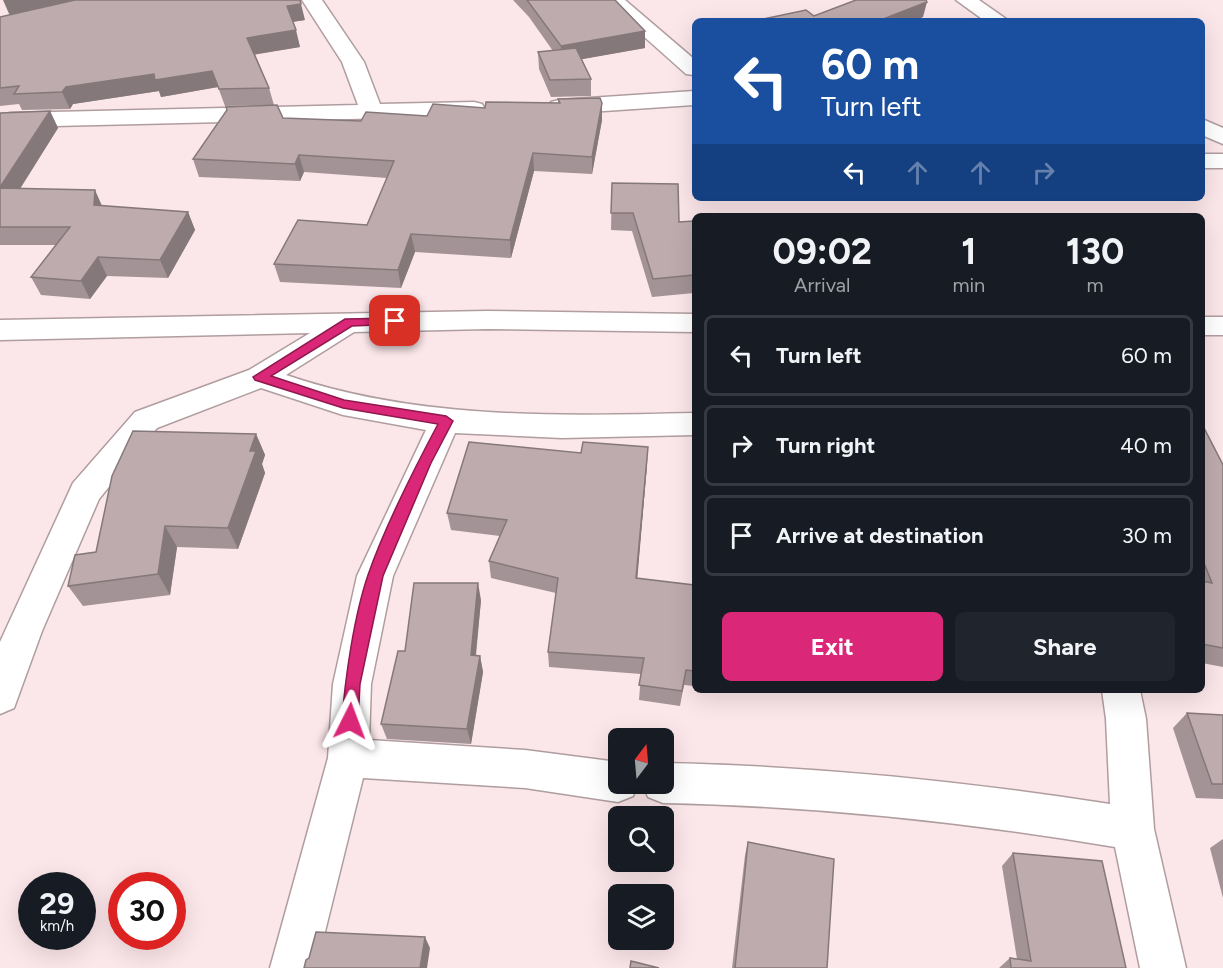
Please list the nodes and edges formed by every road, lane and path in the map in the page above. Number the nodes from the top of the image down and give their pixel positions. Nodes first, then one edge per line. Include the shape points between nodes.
1 (312, 0) edge
2 (613, 0) edge
3 (966, 0) edge
4 (994, 18) edge
5 (692, 67) edge
6 (692, 98) edge
7 (536, 108) edge
8 (501, 109) edge
9 (372, 112) junction
10 (3, 121) edge
11 (1205, 127) edge
12 (1223, 136) edge
13 (1205, 161) edge
14 (1223, 161) edge
15 (350, 322) junction
16 (692, 324) edge
17 (1205, 326) edge
18 (1223, 326) edge
19 (0, 330) edge
20 (260, 377) junction
21 (446, 421) junction
22 (692, 424) edge
23 (1122, 693) edge
24 (0, 696) edge
25 (348, 758) junction
26 (608, 781) edge
27 (674, 783) edge
28 (1133, 829) junction
29 (293, 968) edge
30 (1163, 968) edge

1 - 9 street via 353,62
2 - 5 street
3 - 4 street
6 - 7 street
8 - 9 street
9 - 10 street
11 - 12 street
13 - 14 street
15 - 16 street
15 - 19 street
15 - 20 street
17 - 18 street
20 - 21 street via 343,404
20 - 24 street via 146,420 85,492 23,631
21 - 22 street via 578,427
21 - 25 street via 375,576 352,684
23 - 28 street
25 - 26 street via 525,769
25 - 29 street
27 - 28 street via 815,789 1004,808
28 - 30 street

